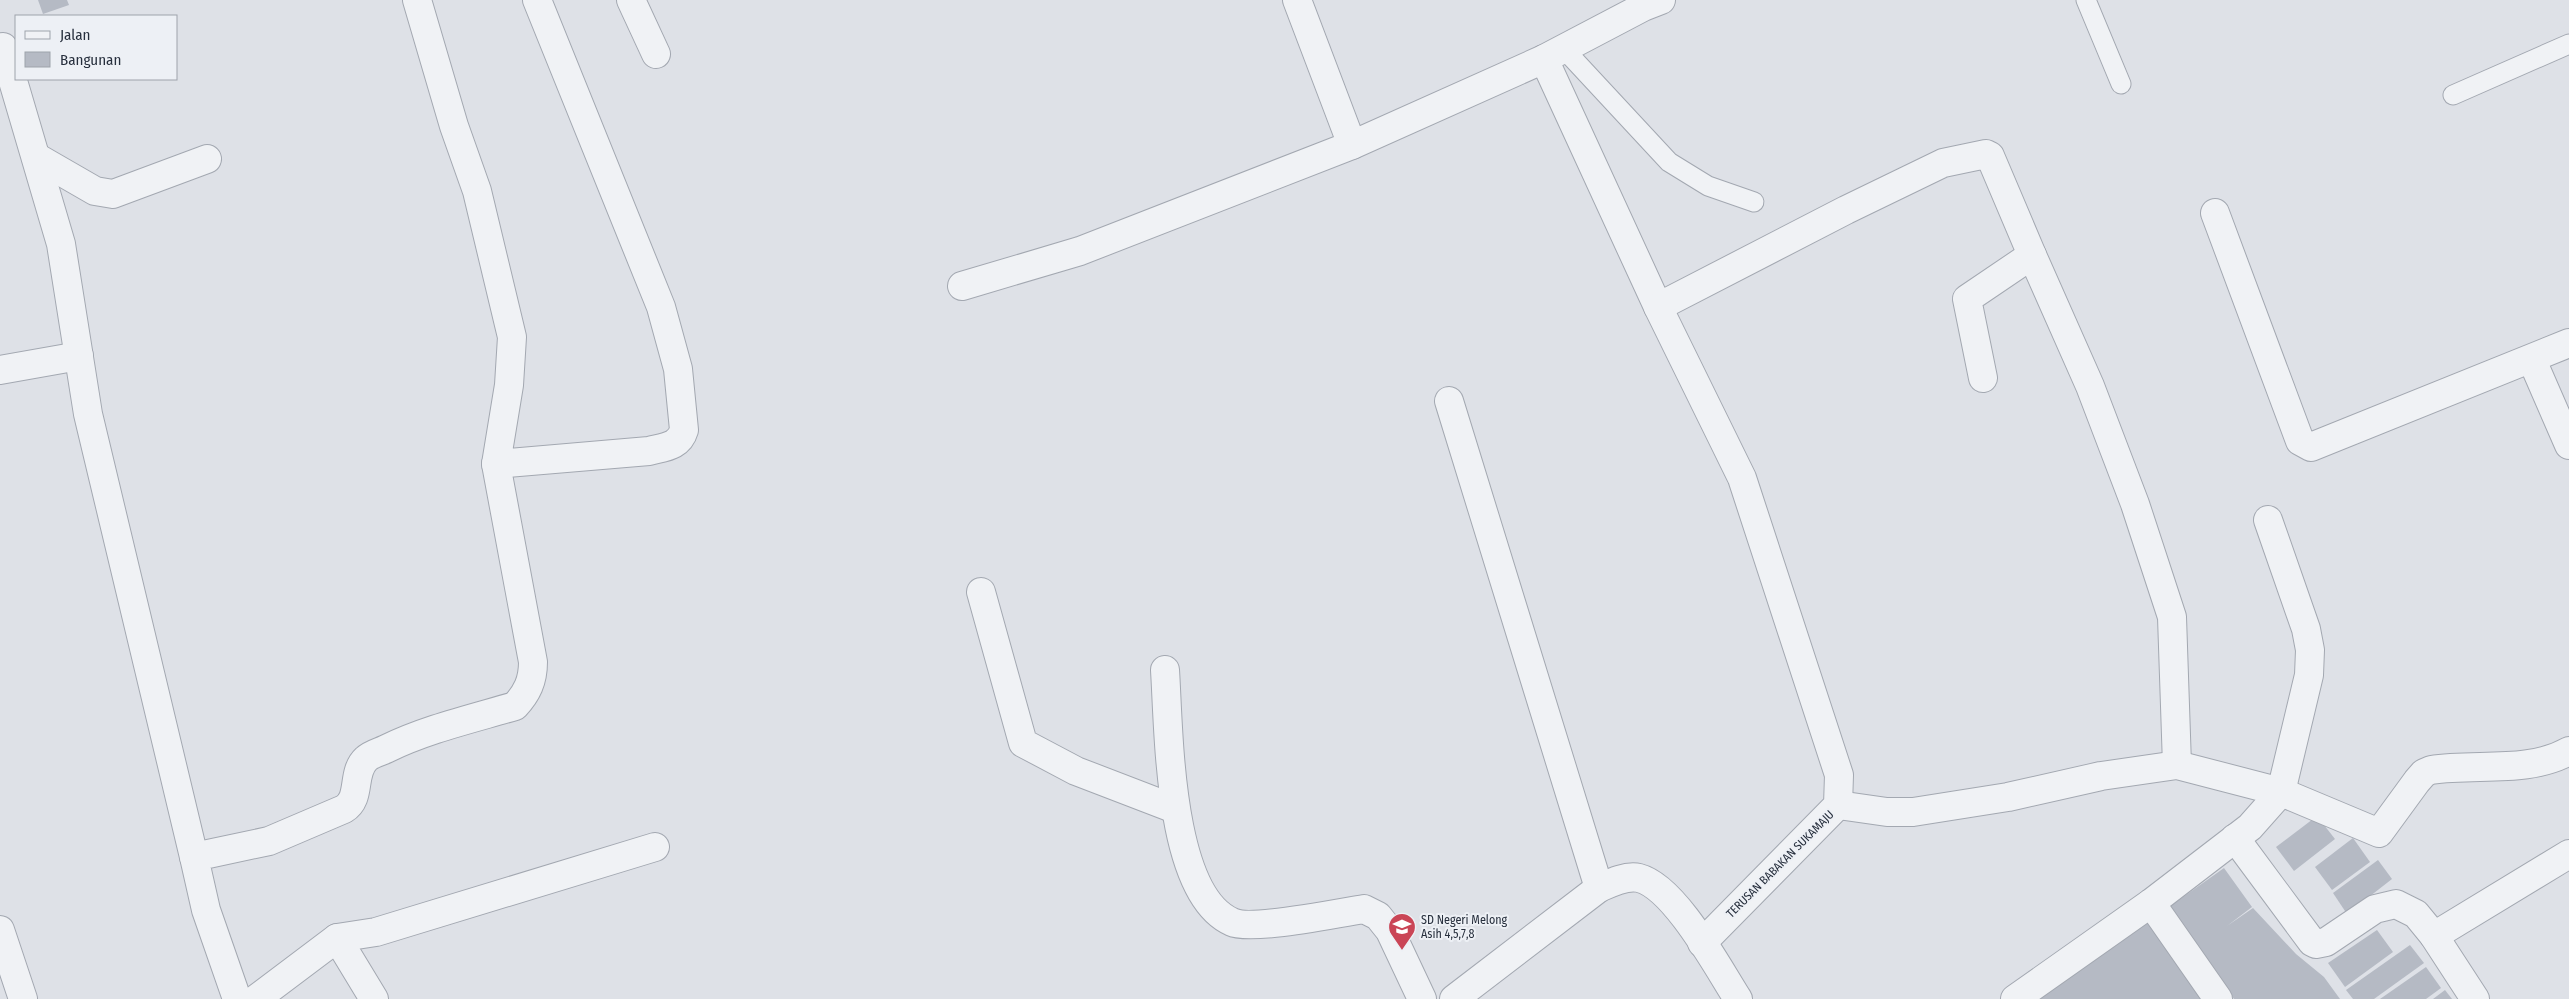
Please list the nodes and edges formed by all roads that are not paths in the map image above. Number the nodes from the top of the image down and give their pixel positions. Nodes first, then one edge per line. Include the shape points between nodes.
1 (418, 0) edge
2 (537, 0) edge
3 (631, 0) edge
4 (1297, 0) edge
5 (1661, 0) edge
6 (2086, 0) edge
7 (2569, 44) edge
8 (3, 47) dead end
9 (656, 54) dead end
10 (1554, 54) junction
11 (2122, 84) dead end
12 (2453, 96) dead end
13 (1352, 145) junction
14 (36, 157) junction
15 (207, 159) dead end
16 (1754, 202) dead end
17 (2215, 214) dead end
18 (2032, 255) junction
19 (962, 286) dead end
20 (1658, 307) junction
21 (2569, 343) edge
22 (79, 356) junction
23 (2532, 360) junction
24 (0, 370) edge
25 (1983, 378) dead end
26 (1449, 400) dead end
27 (2569, 446) edge
28 (496, 464) junction
29 (2268, 520) dead end
30 (981, 592) dead end
31 (1165, 670) dead end
32 (2569, 751) edge
33 (2177, 765) junction
34 (2281, 792) junction
35 (1838, 805) junction
36 (1175, 809) junction
37 (2236, 838) junction
38 (656, 847) dead end
39 (2569, 854) edge
40 (194, 857) junction
41 (1599, 888) junction
42 (2151, 903) junction
43 (0, 930) edge
44 (2434, 936) junction
45 (337, 938) junction
46 (1702, 944) junction
47 (22, 999) edge
48 (237, 999) edge
49 (256, 999) edge
50 (374, 999) edge
51 (1422, 999) edge
52 (1454, 999) edge
53 (1738, 999) edge
54 (2015, 999) edge
55 (2218, 999) edge
56 (2476, 999) edge

1 - 28 street via 454,126 478,191 512,337 509,385
2 - 28 street via 661,307 678,369 684,430 674,445 649,451
3 - 9 street
4 - 13 street
5 - 10 street
6 - 11 lane
7 - 12 lane
8 - 14 street
10 - 13 street
10 - 16 lane via 1669,162 1708,186
10 - 20 street, TERUSAN BABAKAN SUKAMAJU
13 - 19 street via 1080,251
14 - 15 street via 95,191 112,194
14 - 22 street via 62,244
17 - 23 street via 2300,441 2304,444 2311,447
18 - 20 street via 1992,158 1986,154 1934,168
18 - 25 street via 1967,298
18 - 33 street via 2090,386 2135,504 2172,617
20 - 35 street, TERUSAN BABAKAN SUKAMAJU via 1742,478 1839,775
21 - 23 street
22 - 24 street
22 - 40 street via 88,414
23 - 27 street
26 - 41 street
28 - 40 street via 533,662 533,678 524,697 514,706 411,737 366,758 358,769 354,798 344,810 269,841
29 - 34 street via 2306,629 2310,650 2308,676
30 - 36 street via 1023,743 1076,771
31 - 36 street
32 - 34 street via 2553,760 2534,764 2424,773 2379,833
33 - 34 street
33 - 35 street via 1913,812
34 - 37 street
35 - 46 street, TERUSAN BABAKAN SUKAMAJU
36 - 51 street via 1196,885 1212,908 1232,923 1256,925 1364,909 1378,916 1390,931
37 - 42 street
37 - 44 street via 2316,944 2326,942 2375,909 2396,904 2416,914
38 - 45 street via 376,932
39 - 44 street
40 - 48 street via 206,910
41 - 46 street via 1618,880 1638,878 1652,884 1682,912
41 - 52 street
42 - 54 street
42 - 55 street
43 - 47 street
44 - 56 street
45 - 49 street
45 - 50 street
46 - 53 street

